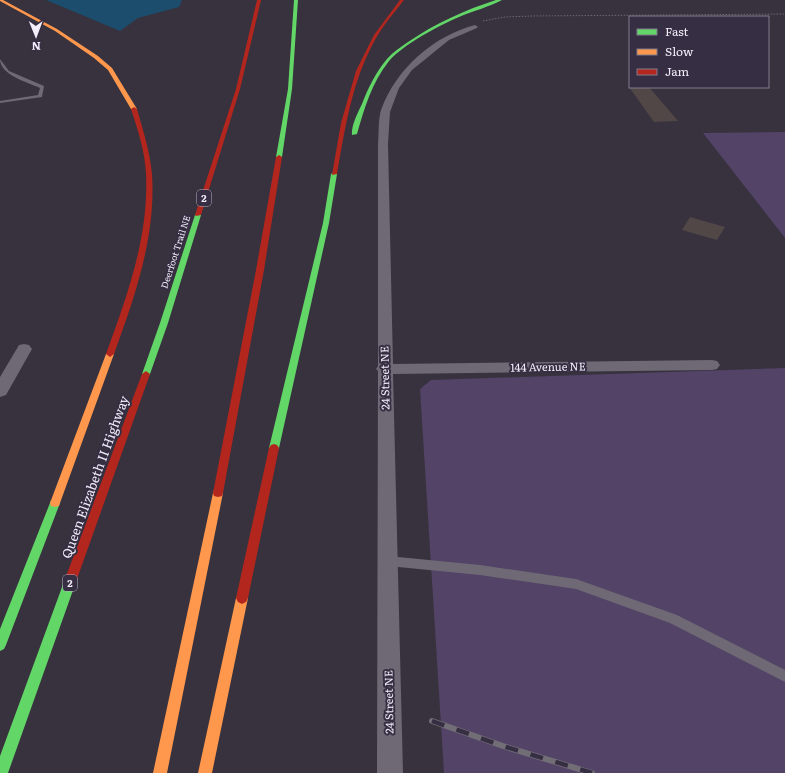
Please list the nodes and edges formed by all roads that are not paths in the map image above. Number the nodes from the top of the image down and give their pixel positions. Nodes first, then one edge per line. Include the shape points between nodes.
1 (0, 0) edge
2 (259, 0) edge
3 (296, 0) edge
4 (402, 0) edge
5 (500, 0) edge
6 (475, 27) road end
7 (75, 54) dead end
8 (0, 60) edge
9 (124, 90) junction
10 (0, 102) edge
11 (351, 142) dead end
12 (347, 157) dead end
13 (326, 223) junction
14 (24, 349) dead end
15 (712, 365) dead end
16 (384, 369) junction
17 (0, 391) edge
18 (139, 393) joint
19 (387, 561) junction
20 (0, 644) edge
21 (785, 676) edge
22 (1, 773) edge
23 (160, 773) edge
24 (205, 773) edge
25 (390, 773) edge

1 - 9 highway via 89,52 108,68
2 - 18 highway, Deerfoot Trail NE / 2 via 238,89 164,323
3 - 23 highway via 288,100 258,281 218,493
4 - 13 highway via 373,40 355,81 343,124
5 - 11 highway via 443,21 399,50 389,60 369,92
6 - 16 street, 24 Street NE via 446,38 409,68 395,88 385,112
7 - 9 highway via 95,66
8 - 10 lane via 8,72 42,87 40,96
9 - 20 highway via 141,125 145,140 150,205 144,247 129,302 96,394
12 - 13 highway
13 - 24 highway
14 - 17 street
15 - 16 street, 144 Avenue NE
16 - 19 street, 24 Street NE
18 - 22 highway, Queen Elizabeth II Highway / 2
19 - 21 lane via 480,570 576,584 673,619
19 - 25 street, 24 Street NE

